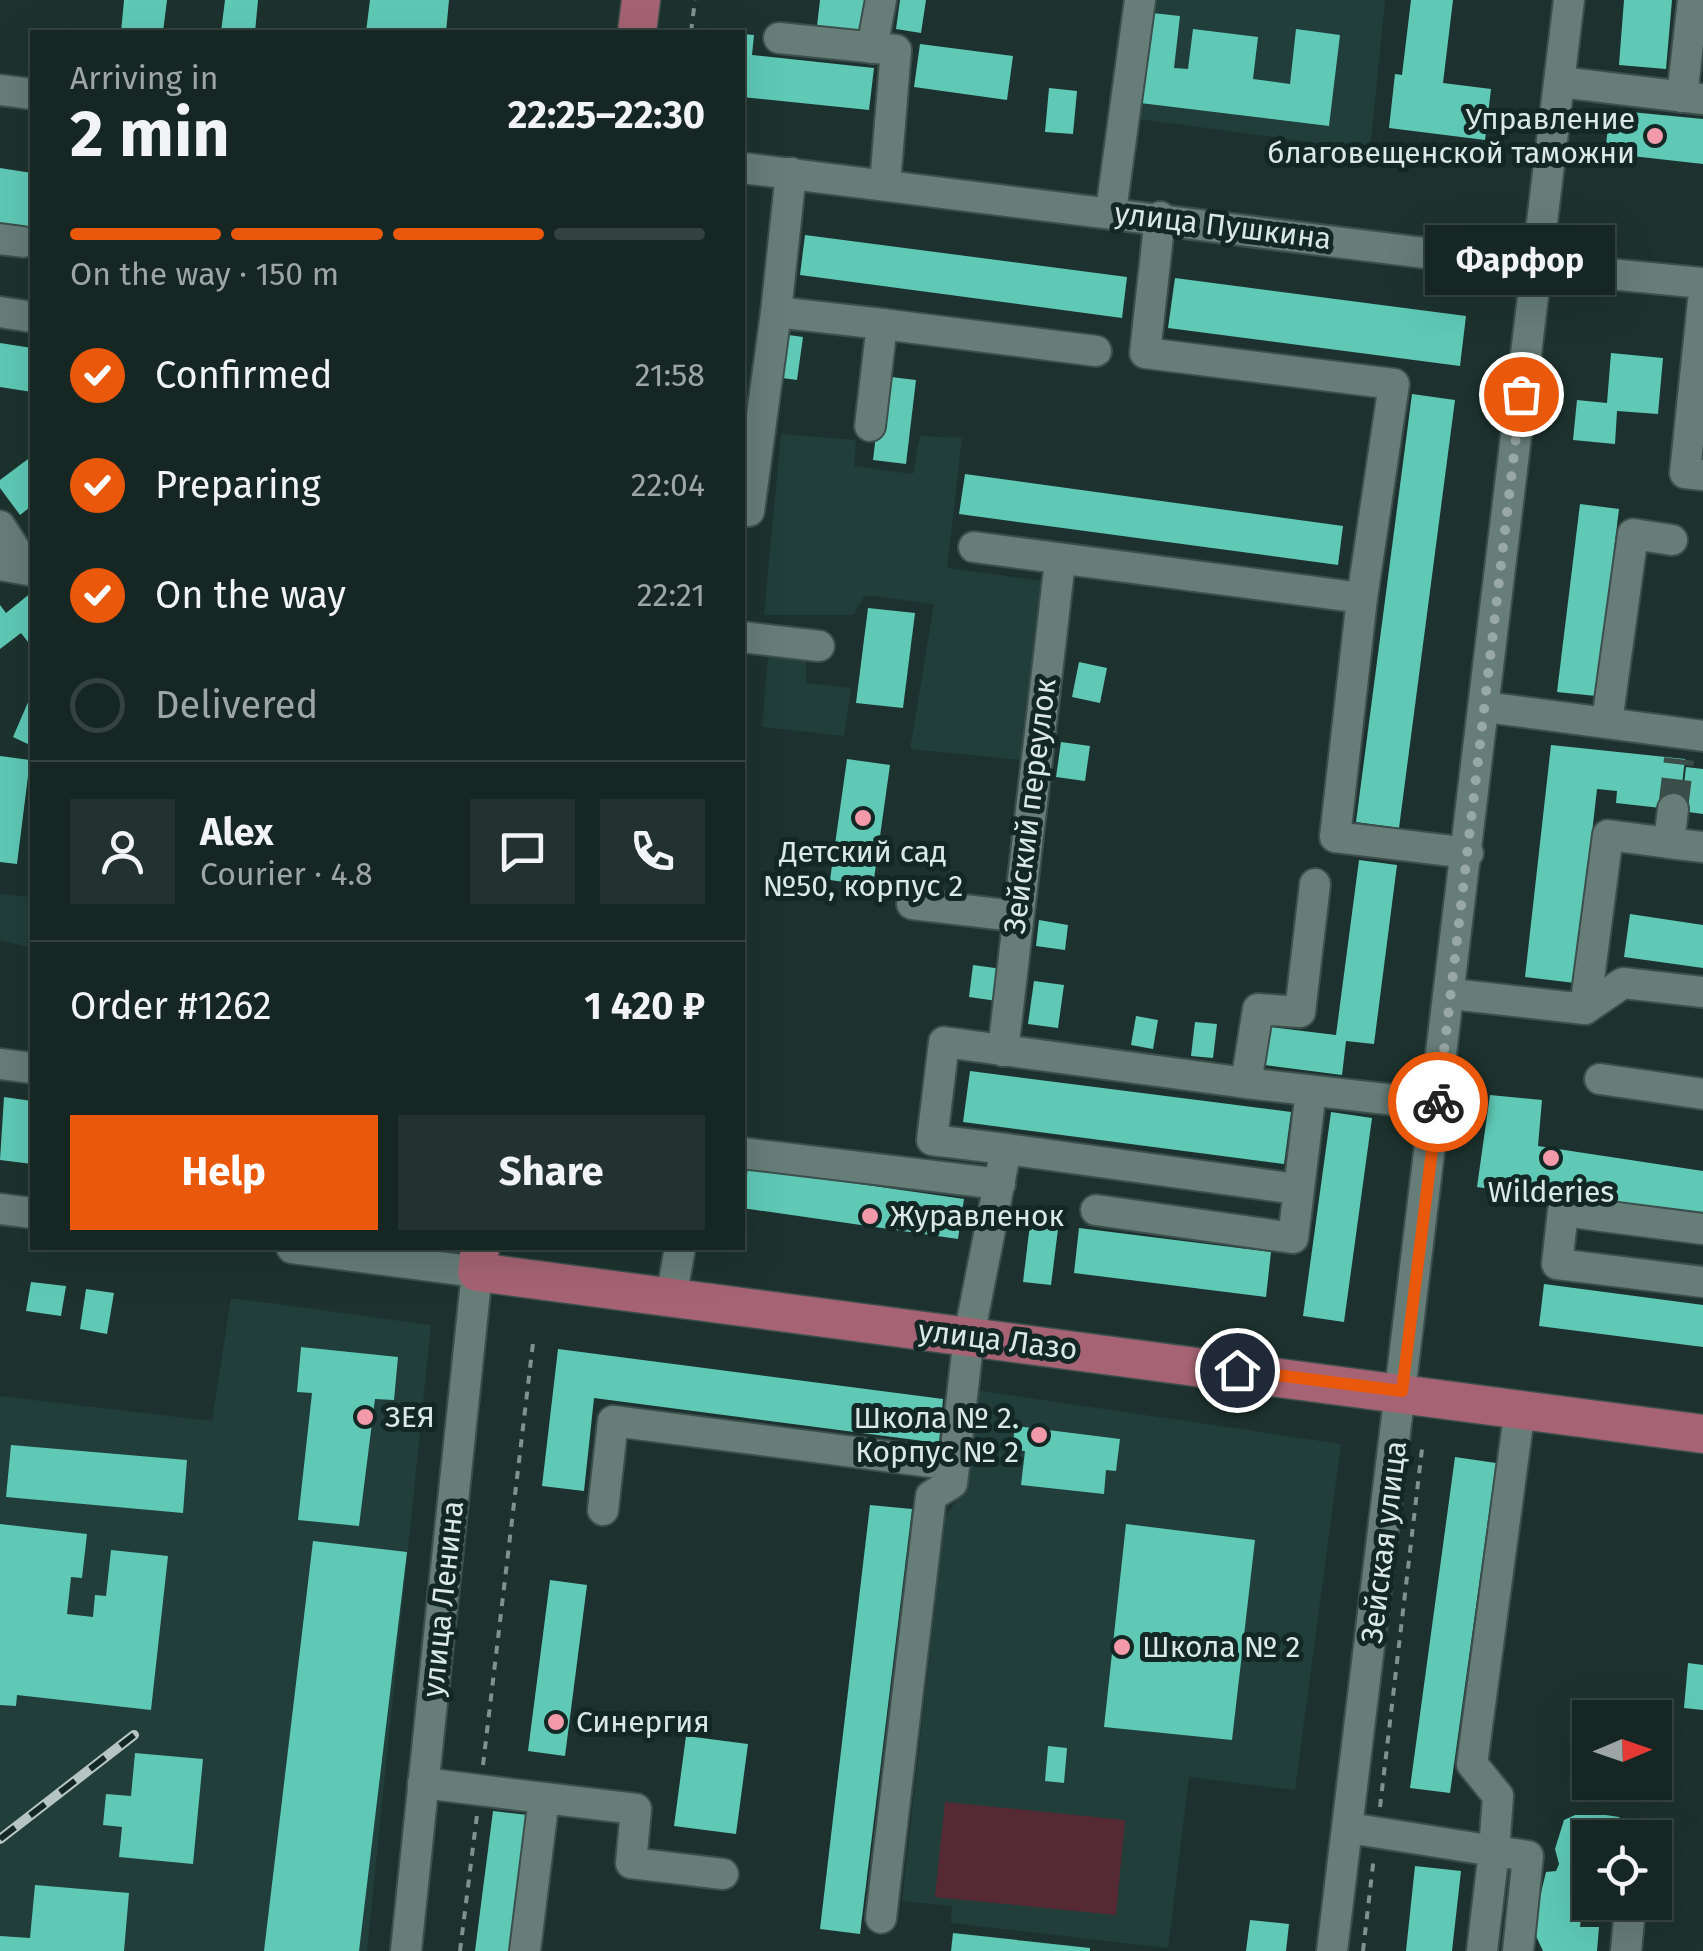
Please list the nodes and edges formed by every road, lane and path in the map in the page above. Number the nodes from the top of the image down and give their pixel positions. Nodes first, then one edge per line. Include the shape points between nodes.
1 (641, 0) edge
2 (695, 0) edge
3 (880, 0) edge
4 (1140, 0) edge
5 (1570, 0) edge
6 (1692, 0) edge
7 (636, 30) edge
8 (691, 30) edge
9 (779, 38) dead end
10 (872, 48) junction
11 (1560, 82) junction
12 (0, 90) edge
13 (30, 94) edge
14 (1692, 98) edge
15 (745, 168) edge
16 (791, 173) junction
17 (885, 184) junction
18 (1111, 212) junction
19 (1160, 217) junction
20 (1538, 267) junction
21 (1703, 283) edge
22 (1703, 301) edge
23 (0, 312) edge
24 (776, 312) junction
25 (30, 316) edge
26 (882, 324) junction
27 (1096, 352) dead end
28 (870, 426) dead end
29 (1703, 475) edge
30 (749, 510) dead end
31 (0, 526) edge
32 (1672, 540) dead end
33 (974, 547) dead end
34 (1060, 560) junction
35 (0, 565) edge
36 (1362, 598) junction
37 (745, 637) edge
38 (819, 646) dead end
39 (1486, 707) junction
40 (1607, 722) junction
41 (1688, 742) edge
42 (1673, 809) tunnel mouth
43 (1669, 843) junction
44 (1703, 847) edge
45 (1468, 853) junction
46 (1315, 884) dead end
47 (912, 904) dead end
48 (1015, 916) junction
49 (1703, 992) edge
50 (1452, 994) junction
51 (1584, 1009) junction
52 (1002, 1051) junction
53 (0, 1064) edge
54 (30, 1068) edge
55 (1600, 1079) dead end
56 (1246, 1084) junction
57 (1311, 1090) junction
58 (1703, 1094) edge
59 (1438, 1106) junction
60 (1006, 1149) junction
61 (745, 1152) edge
62 (1000, 1184) junction
63 (1297, 1188) junction
64 (0, 1209) edge
65 (1096, 1210) dead end
66 (30, 1213) edge
67 (1703, 1228) edge
68 (323, 1250) edge
69 (680, 1250) edge
70 (478, 1260) edge
71 (1703, 1282) edge
72 (671, 1298) junction
73 (969, 1336) junction
74 (533, 1343) dead end
75 (1402, 1391) junction
76 (1520, 1408) junction
77 (1703, 1434) edge
78 (1422, 1449) dead end
79 (954, 1465) junction
80 (603, 1510) dead end
81 (423, 1783) junction
82 (480, 1789) junction
83 (544, 1798) junction
84 (1363, 1830) junction
85 (1494, 1851) junction
86 (723, 1874) dead end
87 (881, 1918) dead end
88 (1629, 1920) edge
89 (406, 1951) edge
90 (460, 1951) edge
91 (525, 1951) edge
92 (1332, 1951) edge
93 (1363, 1951) edge
94 (1482, 1951) edge
95 (1518, 1951) edge
96 (1626, 1951) edge

1 - 7 main road
2 - 8 path
3 - 10 street
4 - 18 street
5 - 11 street, Зейская улица
6 - 14 street
9 - 10 street
10 - 17 street via 896,50
11 - 14 street
11 - 20 street, Зейская улица
12 - 13 street
15 - 16 street, улица Пушкина
16 - 17 street, улица Пушкина
16 - 24 street
17 - 18 street, улица Пушкина
18 - 19 street, улица Пушкина
19 - 20 street, улица Пушкина
19 - 36 street via 1145,353 1394,384
20 - 21 street, улица Пушкина
20 - 39 street, Зейская улица
22 - 29 street via 1685,473
23 - 25 street
24 - 26 street
24 - 30 street
26 - 27 street
26 - 28 street
31 - 35 street via 28,570
32 - 40 street via 1633,534
33 - 34 street
34 - 36 street
34 - 48 street, Зейский переулок
36 - 45 street via 1336,836
37 - 38 street
39 - 40 street
39 - 45 street, Зейская улица
40 - 41 street
42 - 43 street
43 - 44 street
43 - 51 street via 1608,835
45 - 50 street, Зейская улица
46 - 56 street via 1300,1012 1258,1009
47 - 48 street
48 - 52 street, Зейский переулок
49 - 51 street via 1623,983
50 - 51 street
50 - 59 street, Зейская улица
52 - 56 street
52 - 60 street via 944,1042 932,1140
53 - 54 street
55 - 58 street
56 - 57 street
57 - 59 street
57 - 63 street
59 - 75 street, Зейская улица
60 - 62 street
60 - 63 street
61 - 62 street
62 - 73 street
63 - 65 street via 1293,1238
64 - 66 street
67 - 71 street via 1563,1211 1557,1264
68 - 70 street, улица Лазо
69 - 72 street
70 - 72 main road, улица Лазо
70 - 81 street, улица Ленина
72 - 73 main road, улица Лазо
73 - 75 main road, улица Лазо
73 - 79 street
74 - 82 path
75 - 76 main road, улица Лазо
75 - 84 street, Зейская улица
76 - 77 main road, улица Лазо
76 - 85 street via 1472,1764 1498,1796
78 - 84 path
79 - 80 street via 613,1421
79 - 87 street via 952,1483 932,1496
81 - 82 street
81 - 89 street, улица Ленина
82 - 83 street
82 - 90 path
83 - 86 street via 636,1809 632,1863
83 - 91 street
84 - 85 street
84 - 92 street, Зейская улица
84 - 93 path
85 - 94 street
85 - 95 street via 1528,1856
88 - 96 street

